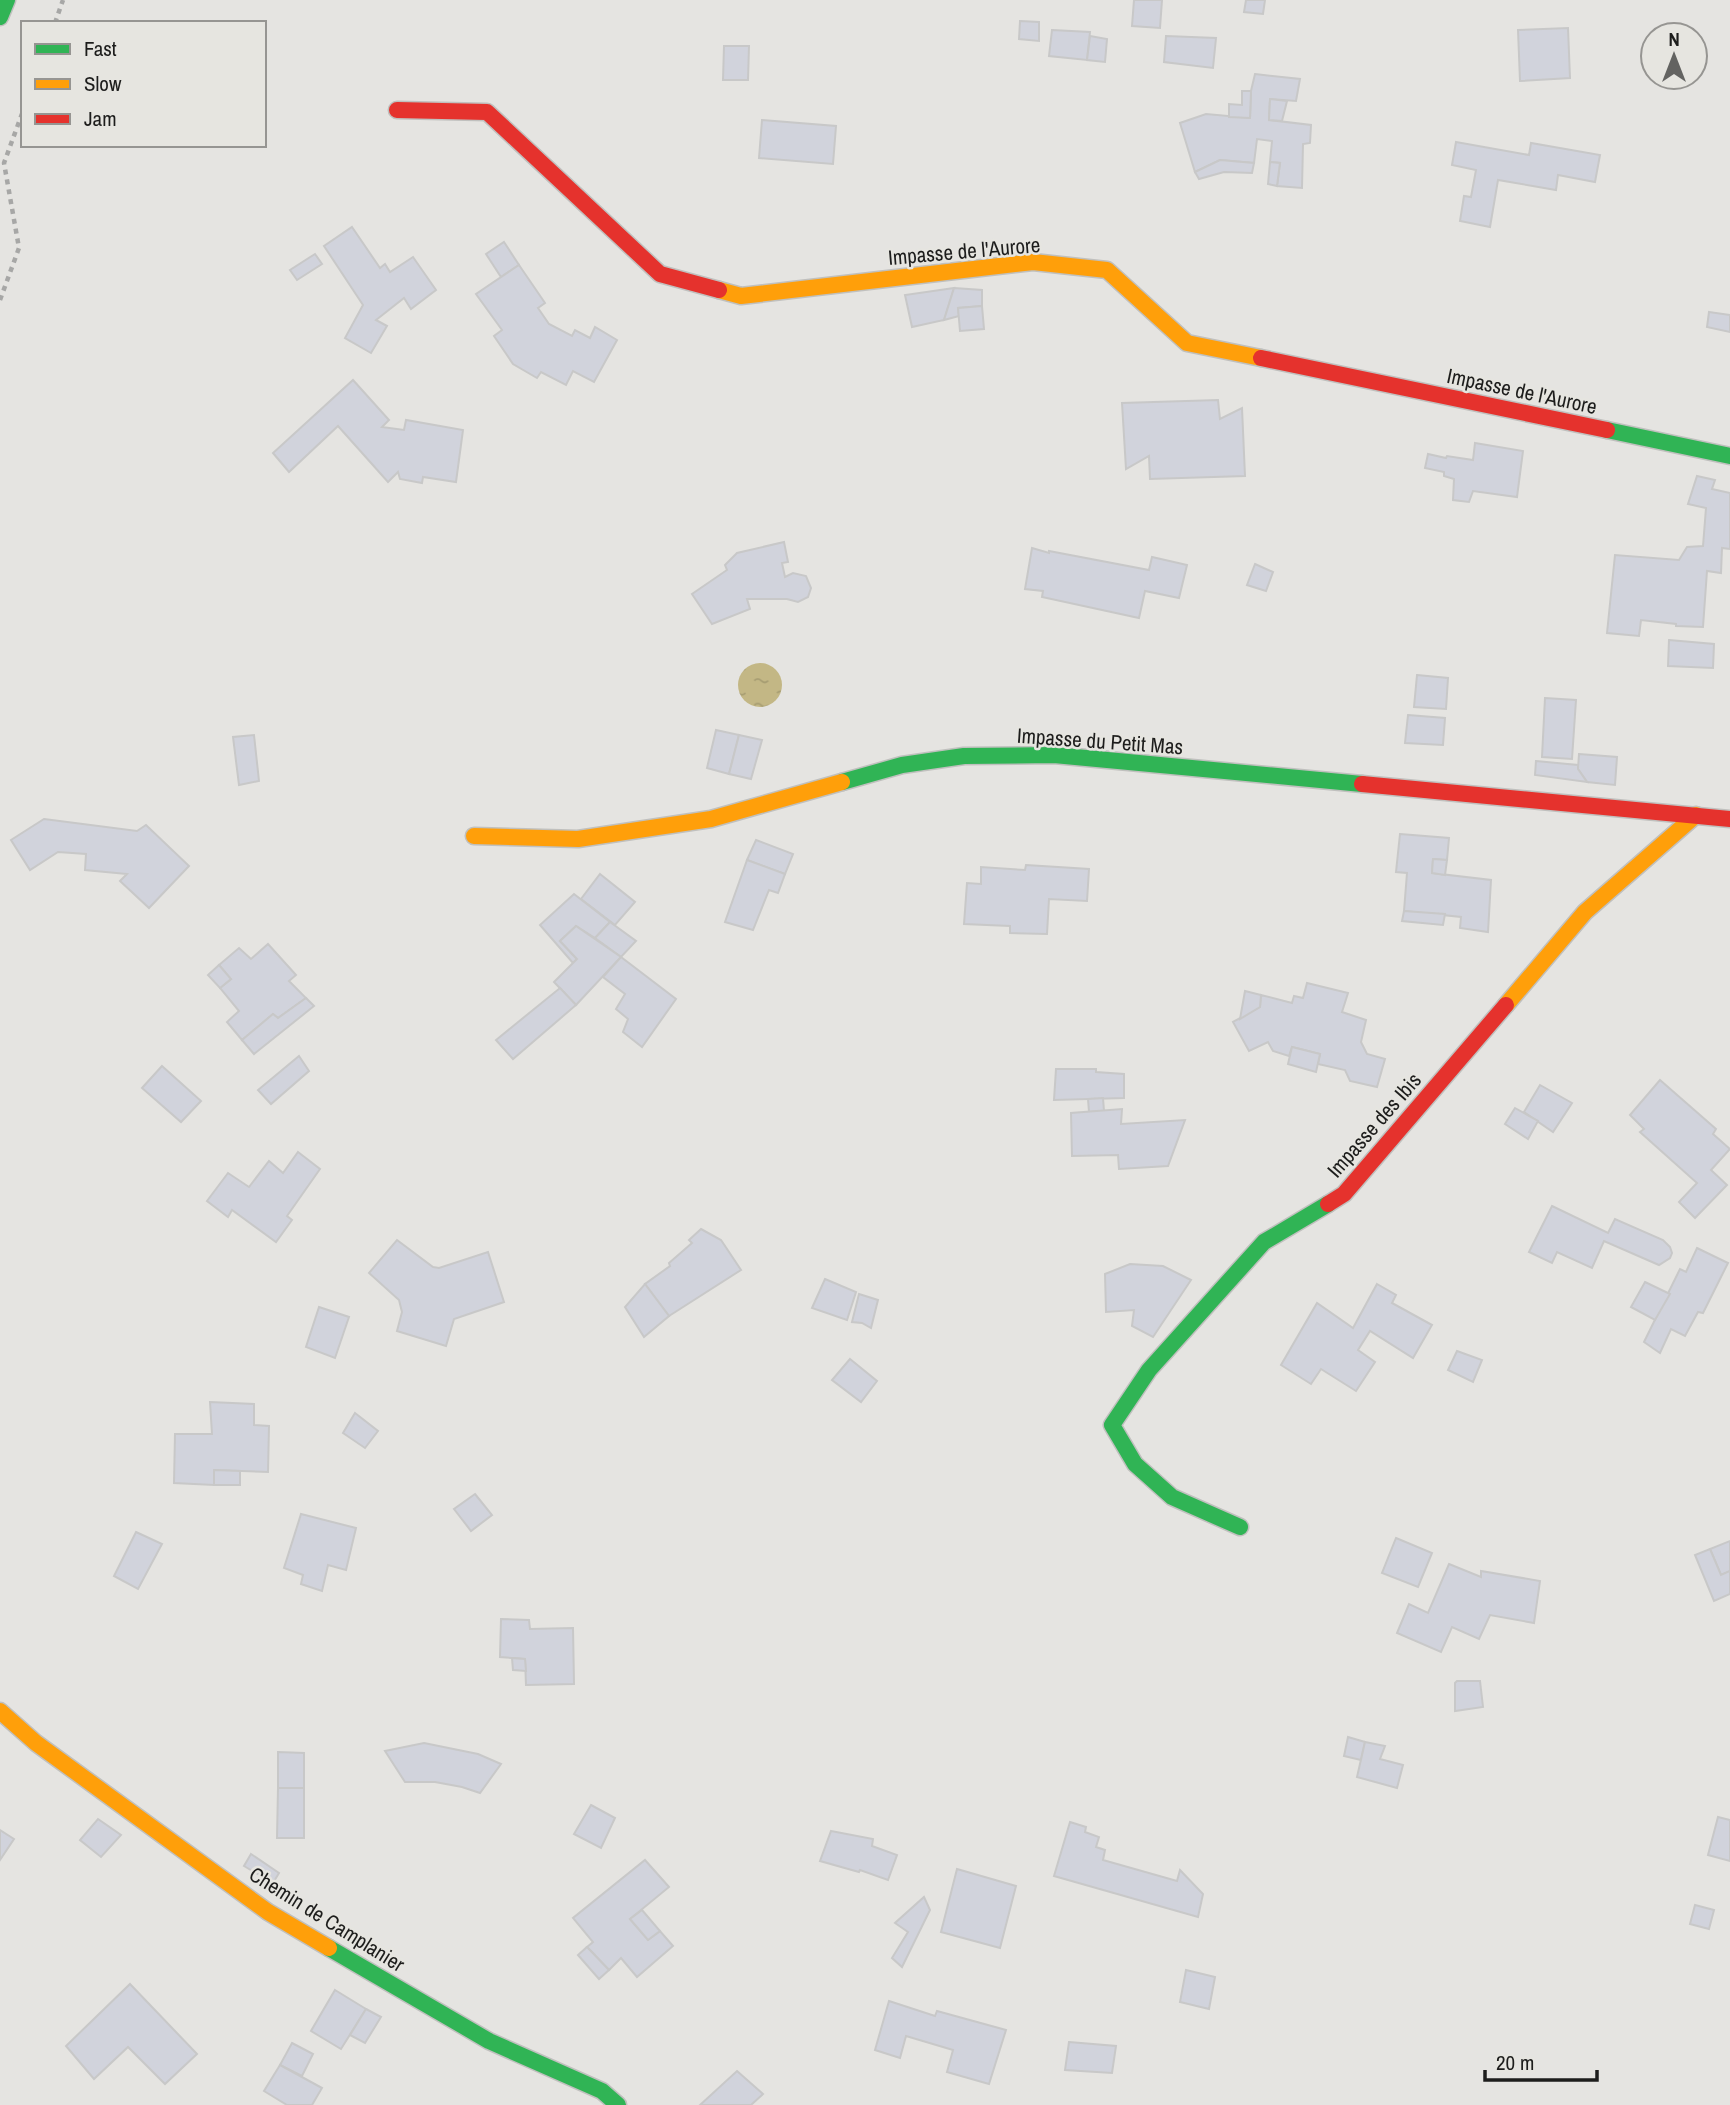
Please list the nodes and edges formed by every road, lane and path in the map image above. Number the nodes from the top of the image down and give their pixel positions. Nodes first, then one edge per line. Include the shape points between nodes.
1 (6, 0) edge
2 (63, 0) edge
3 (0, 17) edge
4 (56, 21) edge
5 (397, 110) dead end
6 (21, 116) edge
7 (0, 300) edge
8 (1730, 456) edge
9 (1696, 815) junction
10 (1730, 819) edge
11 (474, 836) dead end
12 (1240, 1527) dead end
13 (0, 1711) edge
14 (618, 2105) edge

1 - 3 street
2 - 4 path
5 - 8 street, Impasse de l'Aurore via 487,112 660,274 741,296 1032,262 1107,270 1187,343
6 - 7 path via 4,163 19,248
9 - 10 street, Impasse du Petit Mas
9 - 11 street, Impasse du Petit Mas via 1054,755 964,756 902,765 711,819 578,839
9 - 12 street, Impasse des Ibis via 1585,912 1344,1194 1264,1242 1149,1370 1112,1425 1135,1464 1172,1497
13 - 14 street, Chemin de Camplanier via 36,1743 268,1912 489,2041 601,2091

